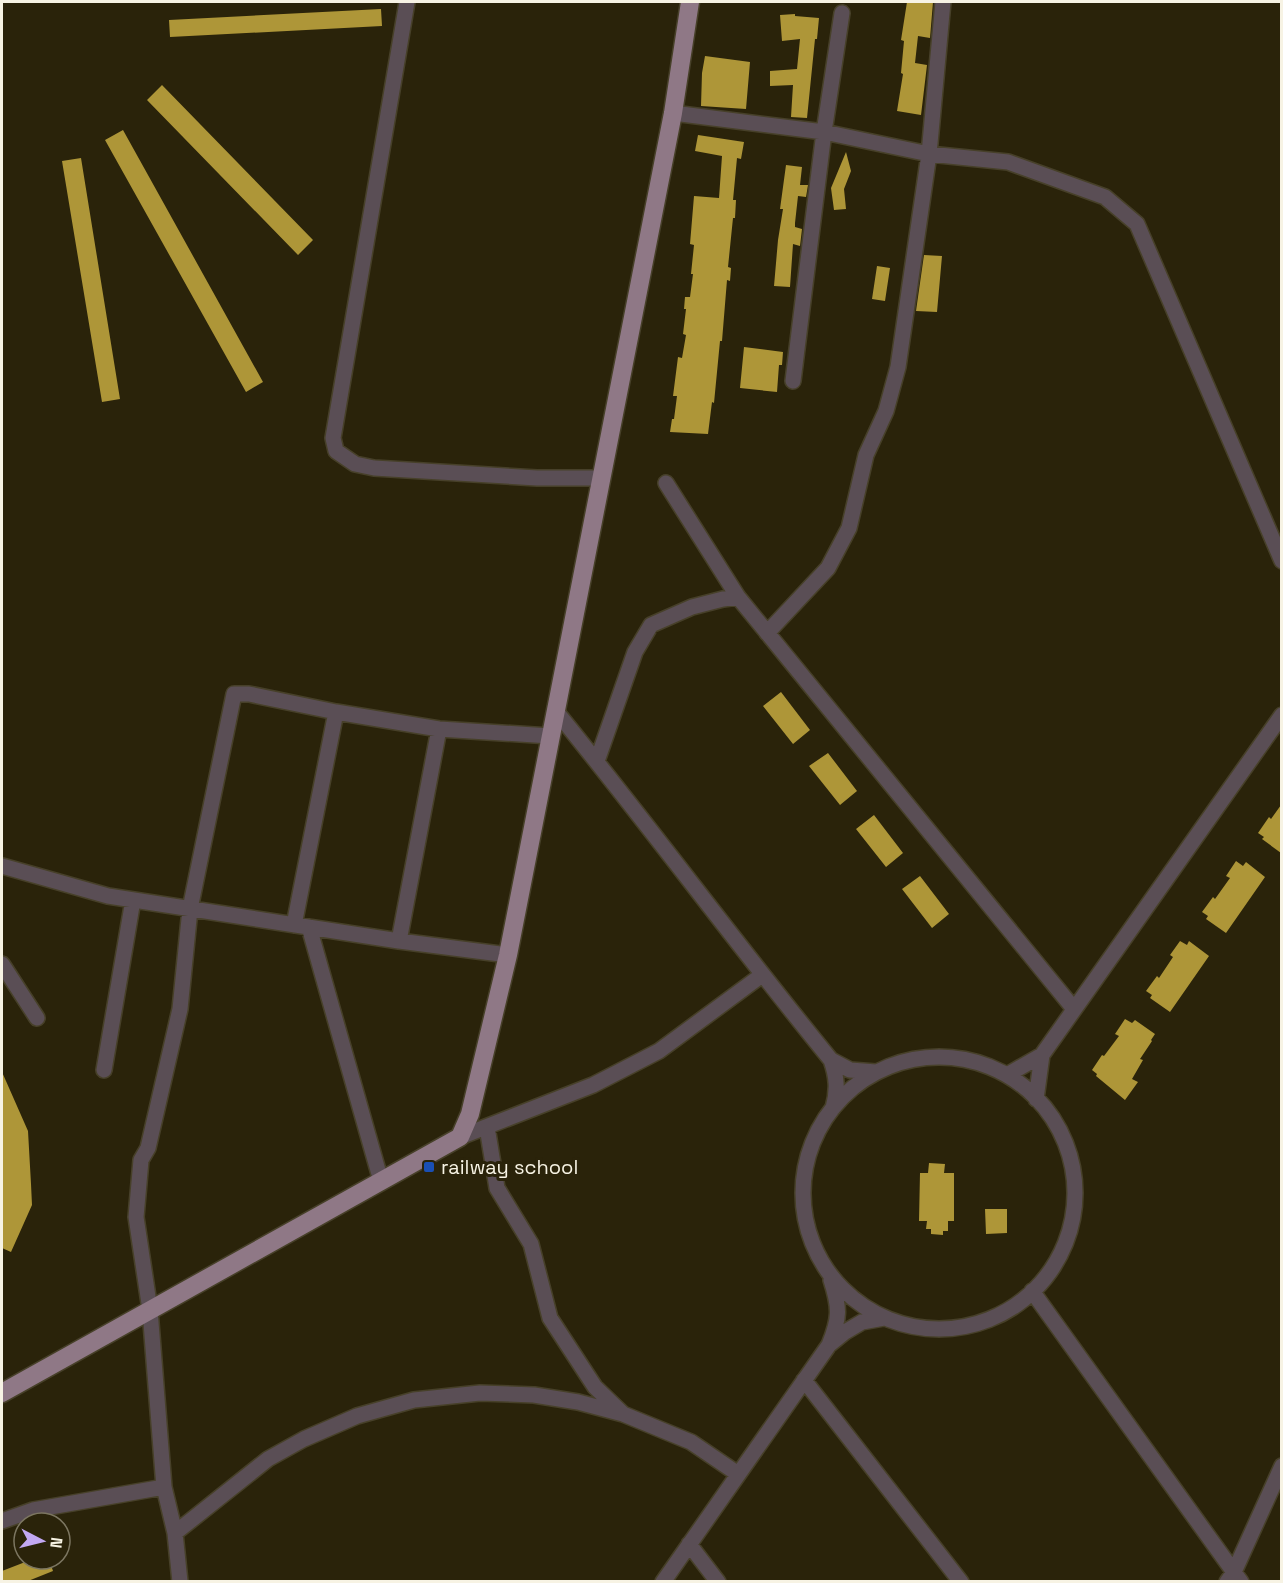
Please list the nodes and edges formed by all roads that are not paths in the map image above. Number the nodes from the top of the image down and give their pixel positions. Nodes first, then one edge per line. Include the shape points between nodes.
1 (407, 2) edge
2 (690, 2) edge
3 (943, 2) edge
4 (842, 13) dead end
5 (673, 113) junction
6 (824, 132) junction
7 (929, 154) junction
8 (794, 381) dead end
9 (601, 478) junction
10 (666, 483) dead end
11 (1281, 561) edge
12 (738, 597) junction
13 (767, 633) junction
14 (555, 710) junction
15 (336, 712) junction
16 (1281, 715) edge
17 (439, 729) junction
18 (550, 736) junction
19 (597, 761) junction
20 (2, 866) edge
21 (133, 900) junction
22 (190, 909) junction
23 (302, 926) junction
24 (399, 941) junction
25 (508, 955) junction
26 (2, 964) edge
27 (762, 975) junction
28 (1074, 1009) junction
29 (37, 1018) dead end
30 (1042, 1055) junction
31 (831, 1060) junction
32 (104, 1070) dead end
33 (876, 1072) junction
34 (1007, 1075) junction
35 (1036, 1099) junction
36 (833, 1108) junction
37 (487, 1127) junction
38 (460, 1137) junction
39 (381, 1181) junction
40 (830, 1274) junction
41 (1032, 1291) junction
42 (150, 1310) junction
43 (884, 1318) junction
44 (829, 1345) junction
45 (804, 1380) junction
46 (2, 1393) edge
47 (623, 1414) junction
48 (1281, 1466) edge
49 (738, 1474) junction
50 (164, 1487) junction
51 (1268, 1498) junction
52 (1281, 1506) edge
53 (2, 1521) edge
54 (175, 1533) junction
55 (689, 1544) junction
56 (1234, 1578) edge
57 (180, 1581) edge
58 (663, 1581) edge
59 (718, 1581) edge
60 (961, 1581) edge

1 - 9 street via 333,438 336,451 355,464 374,468
2 - 5 main road
3 - 7 street
4 - 6 street
5 - 6 street
5 - 9 main road
6 - 7 street
6 - 8 street
7 - 11 street via 1008,162 1105,197 1137,224
7 - 13 street via 898,367 886,411 866,455 849,528 828,568
9 - 14 main road
10 - 12 street
12 - 13 street
12 - 19 street via 692,607 651,625 634,652
13 - 28 street
14 - 18 main road
14 - 19 street
15 - 17 street
15 - 22 street via 234,694
15 - 23 street
16 - 28 street
17 - 18 street
17 - 24 street
18 - 25 main road
19 - 27 street
20 - 21 street
21 - 22 street
21 - 32 street
22 - 23 street
22 - 42 street via 180,1009 148,1148 141,1160 136,1217
23 - 24 street
23 - 39 street
24 - 25 street
25 - 38 main road via 470,1114
26 - 29 street
27 - 31 street
27 - 37 street via 659,1051 593,1085
28 - 30 street
30 - 34 street
30 - 35 street
31 - 33 street via 850,1070
31 - 36 street via 837,1084
33 - 34 street via 908,1060 942,1057 976,1062
33 - 36 street
34 - 35 street
35 - 41 street via 1065,1143 1074,1196 1063,1248
36 - 40 street via 815,1138 803,1190 807,1225
37 - 38 street
37 - 47 street via 497,1188 531,1244 550,1318 595,1387
38 - 39 main road
39 - 42 main road
40 - 43 street via 854,1299
40 - 44 street via 838,1301 836,1326
41 - 43 street via 988,1320 953,1328 918,1327
41 - 56 street
42 - 46 main road
42 - 50 street
43 - 44 street via 862,1322
44 - 45 street
45 - 49 street
45 - 60 street
47 - 49 street via 691,1442
47 - 54 street via 534,1395 480,1393 414,1400 357,1416 267,1459
48 - 51 street
49 - 55 street
50 - 53 street via 33,1510
50 - 54 street
51 - 52 street
51 - 56 street
54 - 57 street
55 - 58 street
55 - 59 street

